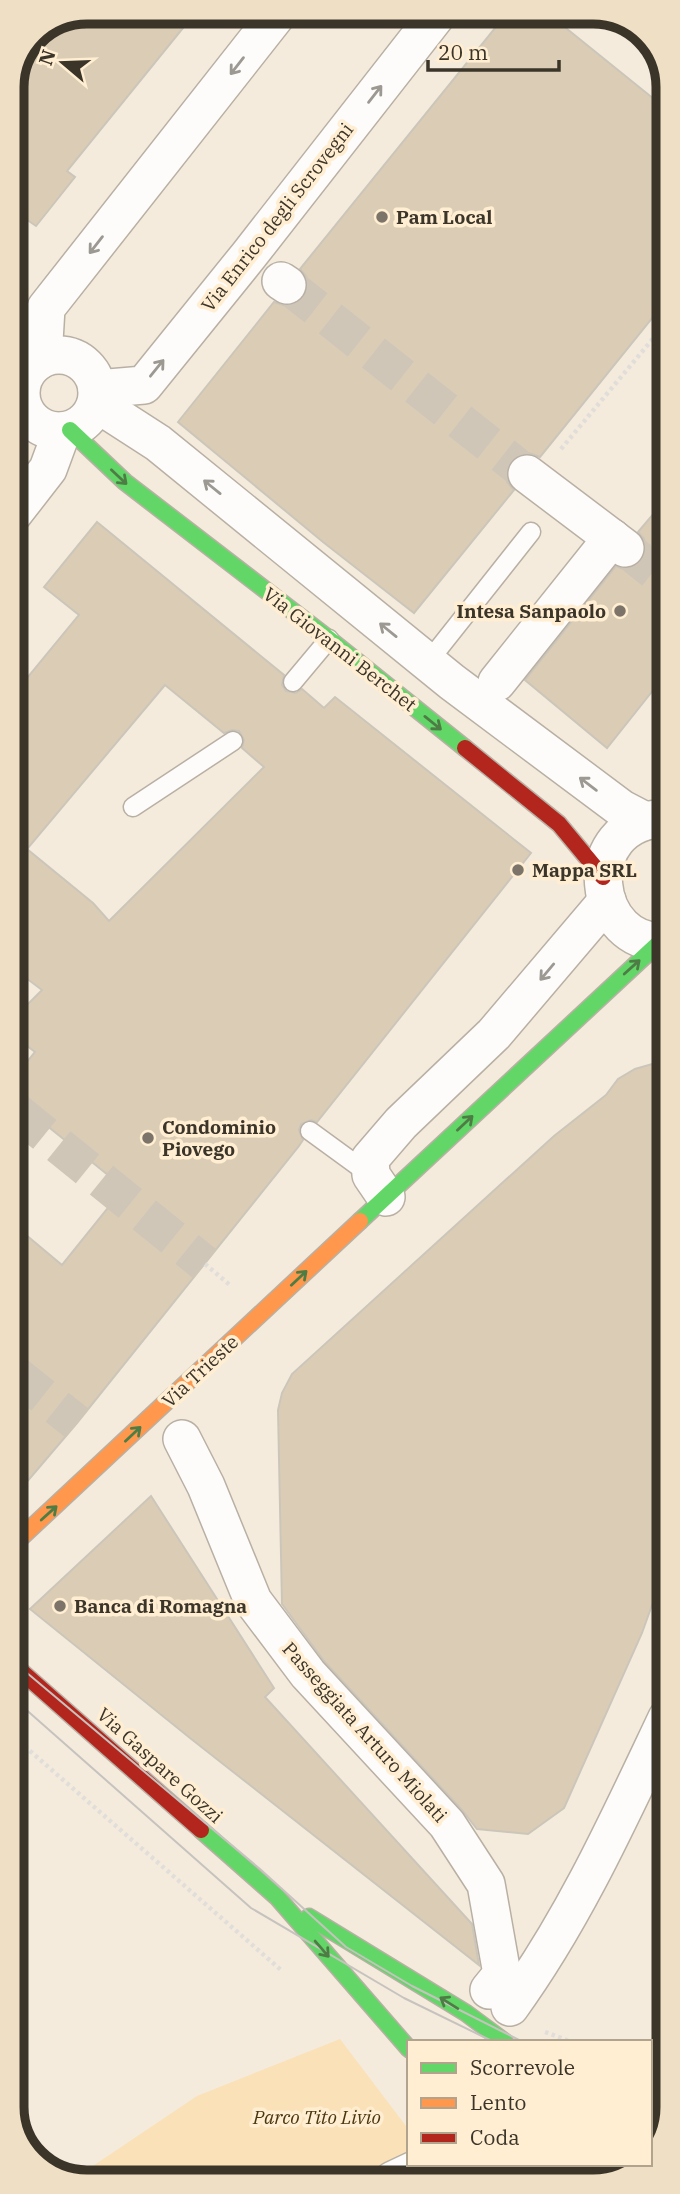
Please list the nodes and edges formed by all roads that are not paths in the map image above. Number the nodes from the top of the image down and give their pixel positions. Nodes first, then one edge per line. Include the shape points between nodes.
1 (269, 24) edge
2 (429, 25) edge
3 (24, 381) edge
4 (97, 396) junction
5 (24, 410) edge
6 (66, 430) junction
7 (531, 477) tunnel mouth
8 (24, 500) edge
9 (531, 532) dead end
10 (329, 639) junction
11 (428, 662) junction
12 (293, 682) dead end
13 (497, 682) dead end
14 (233, 741) dead end
15 (133, 807) dead end
16 (655, 820) edge
17 (605, 889) junction
18 (656, 939) edge
19 (656, 948) edge
20 (310, 1131) dead end
21 (379, 1186) junction
22 (182, 1439) dead end
23 (24, 1535) edge
24 (24, 1674) edge
25 (656, 1741) edge
26 (276, 1897) junction
27 (501, 2013) edge
28 (407, 2047) edge

1 -> 3 street via 46,307
4 -> 2 street, Via Enrico degli Scrovegni via 144,385
3 - 4 street via 57,355 71,357 93,375
4 - 6 street via 82,424
11 -> 4 street
5 - 6 street via 39,426
6 - 8 street via 48,469
6 -> 10 street, Via Giovanni Berchet via 125,482
7 - 13 street via 618,543
9 - 11 lane
10 - 12 lane
10 -> 17 street, Via Giovanni Berchet via 559,824 584,852
16 -> 11 street via 622,809
14 - 15 lane
16 - 17 street, Via Trieste via 634,826 615,842 608,853
17 - 18 street, Via Trieste via 622,925
17 -> 21 street, Via Trieste via 494,1034 370,1159
21 -> 19 street, Via Trieste
20 - 21 lane
23 -> 21 street, Via Trieste via 84,1481
22 - 27 street, Passeggiata Arturo Miolati via 253,1601 308,1674 447,1824 486,1884 502,1974
24 - 26 street, Via Gaspare Gozzi
25 - 27 street via 559,1933
27 -> 26 street, Via Gaspare Gozzi via 494,2036 466,2013
26 -> 28 street, Via Gaspare Gozzi

